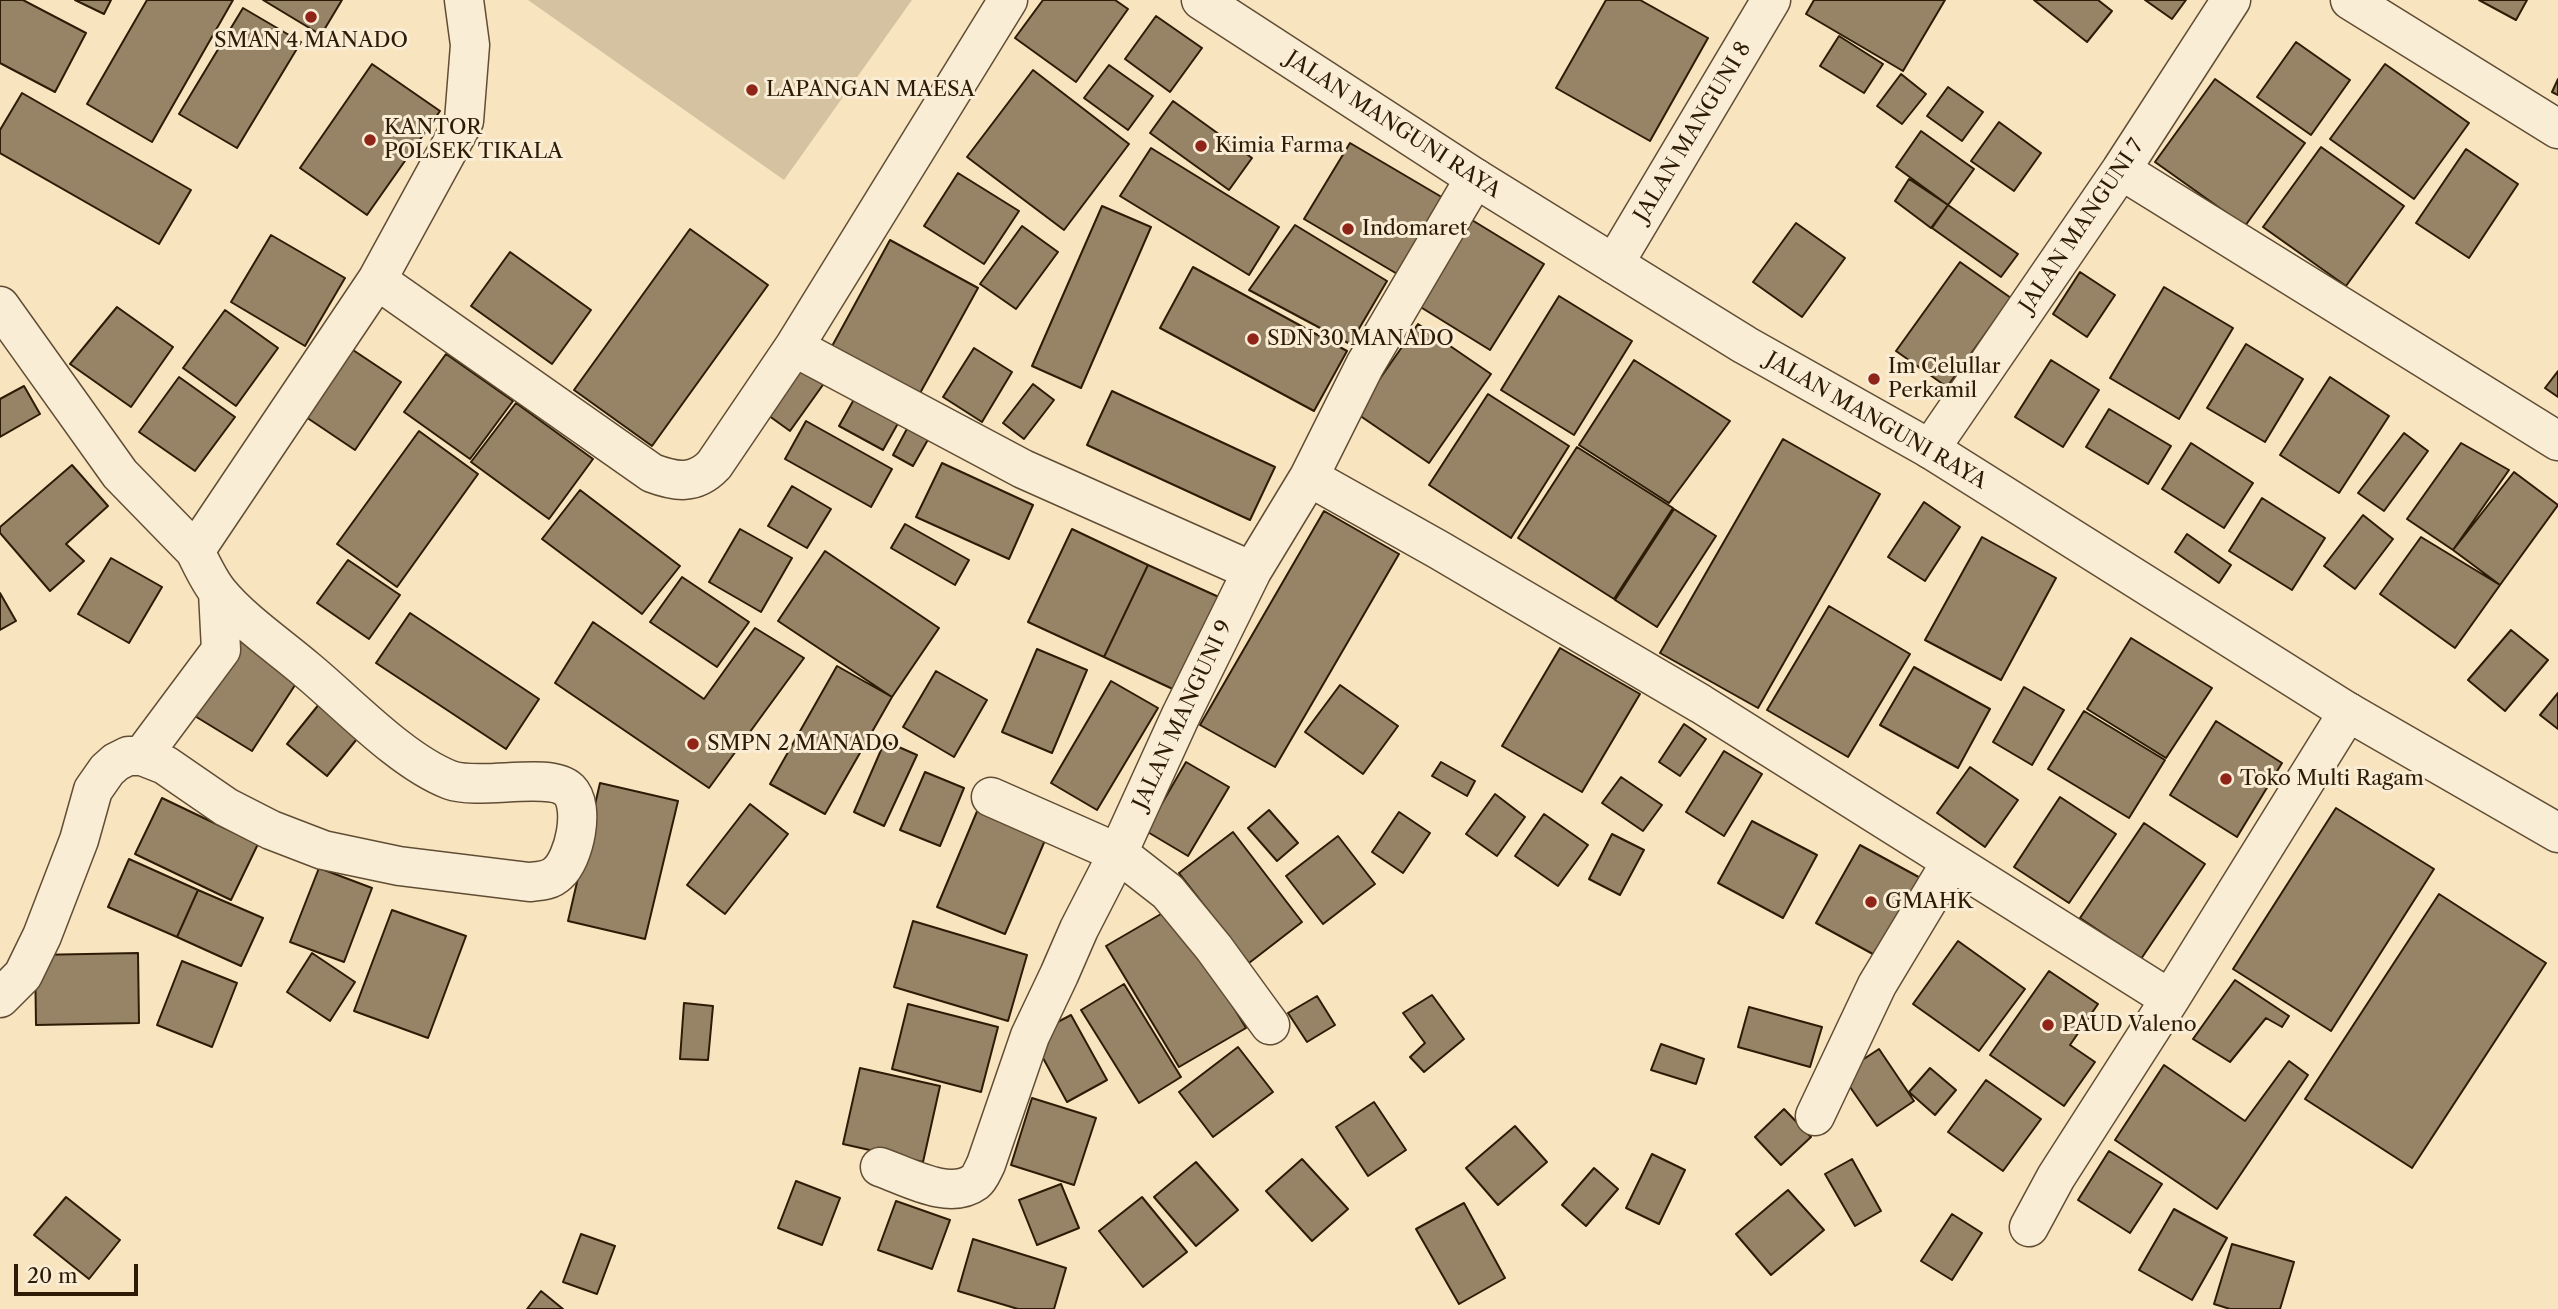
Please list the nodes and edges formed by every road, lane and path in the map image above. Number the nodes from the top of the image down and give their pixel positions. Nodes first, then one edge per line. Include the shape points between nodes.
1 (464, 0) edge
2 (1008, 0) edge
3 (1201, 0) edge
4 (1771, 0) edge
5 (2231, 0) edge
6 (2350, 0) edge
7 (2558, 129) edge
8 (2121, 170) junction
9 (1475, 178) junction
10 (1614, 264) junction
11 (377, 280) junction
12 (0, 306) edge
13 (794, 347) junction
14 (2558, 441) edge
15 (1930, 449) junction
16 (1309, 477) junction
17 (195, 551) junction
18 (1252, 571) junction
19 (218, 592) junction
20 (2348, 712) junction
21 (142, 756) junction
22 (991, 797) dead end
23 (2558, 833) edge
24 (1118, 853) junction
25 (1951, 862) junction
26 (0, 998) edge
27 (2170, 999) junction
28 (1270, 1025) dead end
29 (1815, 1116) dead end
30 (880, 1167) dead end
31 (2029, 1227) dead end

1 - 11 street via 470,45 464,121
2 - 13 street
3 - 9 street, JALAN MANGUNI RAYA
4 - 10 street, JALAN MANGUNI 8
5 - 8 street, JALAN MANGUNI 7
6 - 7 street
8 - 14 street
8 - 15 street, JALAN MANGUNI 7
9 - 10 street, JALAN MANGUNI RAYA
9 - 16 street, JALAN MANGUNI 9 via 1365,365
10 - 15 street, JALAN MANGUNI RAYA via 1745,345
11 - 13 street via 652,473 673,481 692,480 714,466
11 - 17 street
12 - 17 street via 120,474
13 - 18 street via 1023,469
15 - 20 street, JALAN MANGUNI RAYA
16 - 18 street, JALAN MANGUNI 9
16 - 25 street via 1701,704
17 - 19 street
18 - 24 street, JALAN MANGUNI 9
19 - 21 street via 221,650
19 - 21 street via 388,741 438,774 462,783 559,783 570,791 578,804 570,859 553,877 528,882 398,866 323,850 226,807 165,765
20 - 23 street, JALAN MANGUNI RAYA
20 - 27 street
21 - 26 street via 116,762 93,790 42,936 23,975
22 - 24 street
24 - 28 street via 1168,892
24 - 30 street, JALAN MANGUNI 9 via 1030,1035 977,1181 961,1188 939,1188
25 - 27 street
25 - 29 street via 1877,985
27 - 31 street

